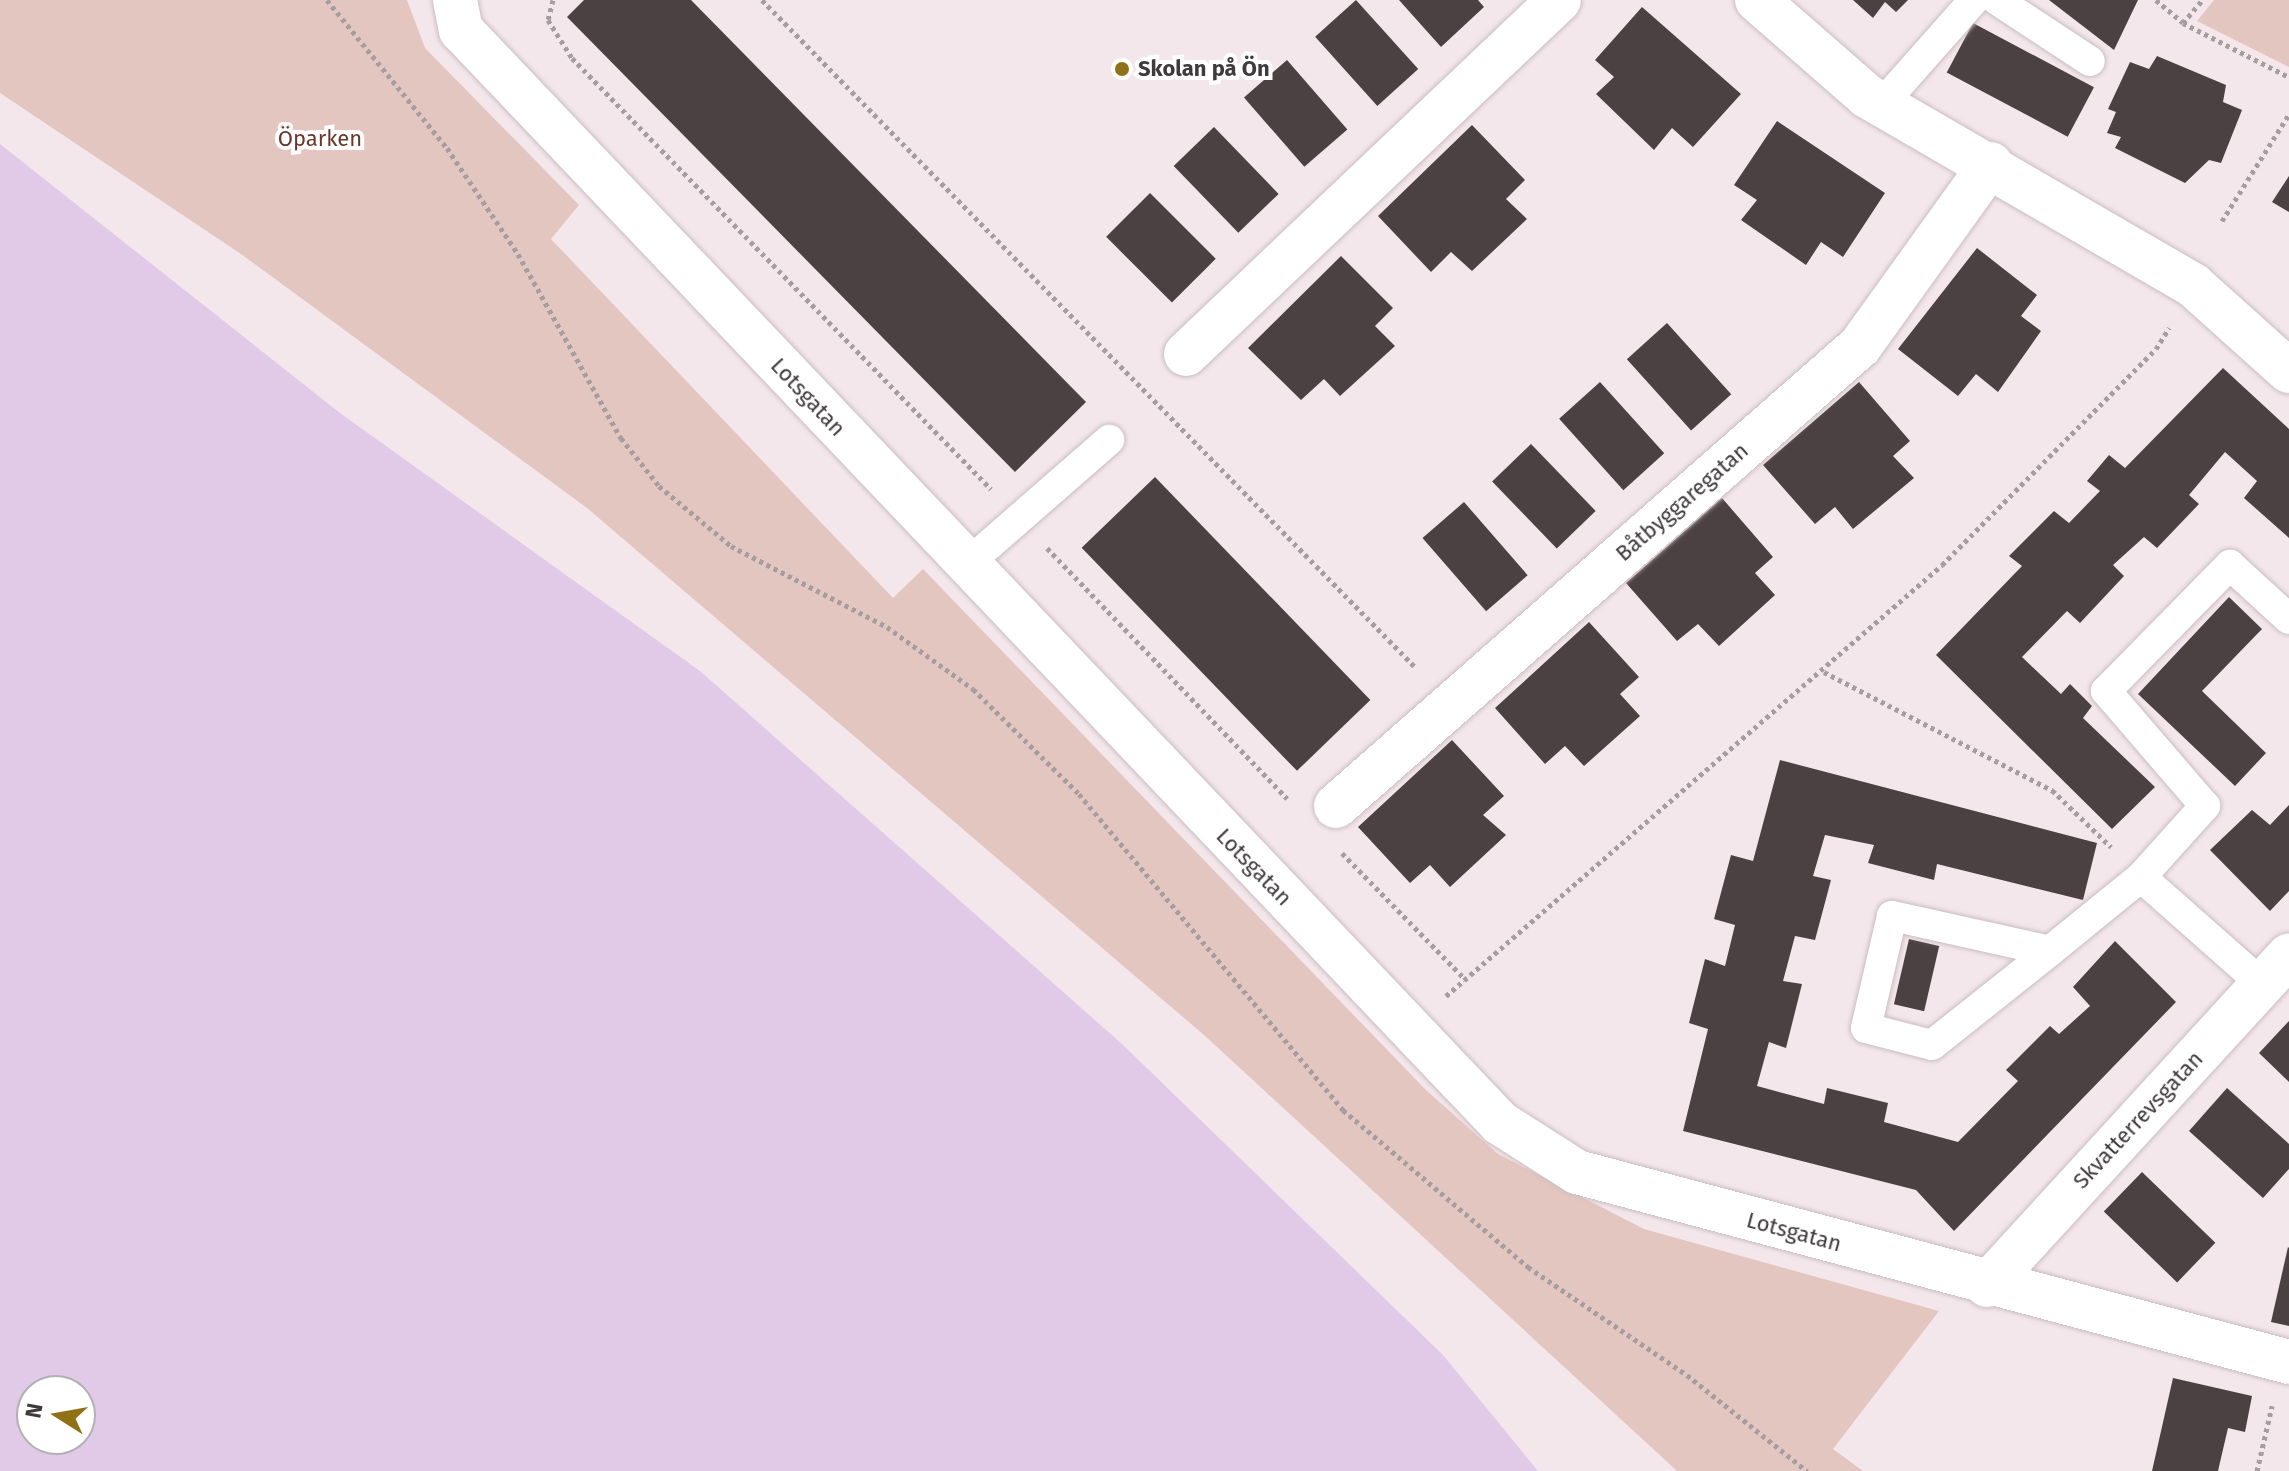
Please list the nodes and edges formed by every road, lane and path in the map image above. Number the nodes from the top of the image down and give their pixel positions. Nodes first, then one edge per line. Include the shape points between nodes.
1 (327, 0) edge
2 (455, 0) edge
3 (762, 0) edge
4 (1559, 0) edge
5 (1757, 0) edge
6 (1974, 0) edge
7 (1997, 0) edge
8 (2156, 0) edge
9 (2202, 0) edge
10 (2183, 23) junction
11 (2090, 61) dead end
12 (2289, 77) edge
13 (1882, 104) junction
14 (2289, 114) edge
15 (1991, 164) junction
16 (2222, 221) dead end
17 (2193, 285) junction
18 (1186, 354) joint
19 (2289, 371) edge
20 (1150, 397) junction
21 (1109, 440) joint
22 (967, 564) junction
23 (2289, 619) edge
24 (1824, 672) junction
25 (1451, 704) junction
26 (1336, 806) dead end
27 (2141, 877) junction
28 (2050, 951) junction
29 (2276, 970) edge
30 (1411, 1027) junction
31 (1987, 1285) junction
32 (2286, 1361) edge
33 (1807, 1471) edge
34 (2257, 1471) edge

1 - 33 path via 447,148 518,254 621,438 659,486 731,546 887,627 973,689 1079,794 1343,1110 1528,1267 1687,1375
2 - 22 street, Lotsgatan via 461,30
3 - 20 path
4 - 18 street
5 - 13 street
6 - 13 lane
7 - 11 lane
8 - 10 path
9 - 10 path
10 - 12 path
13 - 15 street
14 - 16 path
15 - 17 street
15 - 25 street, Båtbyggaregatan via 1860,346
17 - 19 street
17 - 24 path via 2156,349
18 - 20 path
20 - 21 path
20 - 25 path
21 - 22 lane
22 - 30 street, Lotsgatan
23 - 27 lane via 2230,565 2106,691 2205,806
24 - 27 path via 2052,790
24 - 30 path
25 - 26 street, Båtbyggaregatan
27 - 28 lane
27 - 29 lane
28 - 28 lane via 1892,916 1866,1028 1932,1045
29 - 31 street, Skvatterrevsgatan
30 - 31 street, Lotsgatan via 1500,1123 1577,1172
31 - 32 street, Lotsgatan
32 - 34 path

